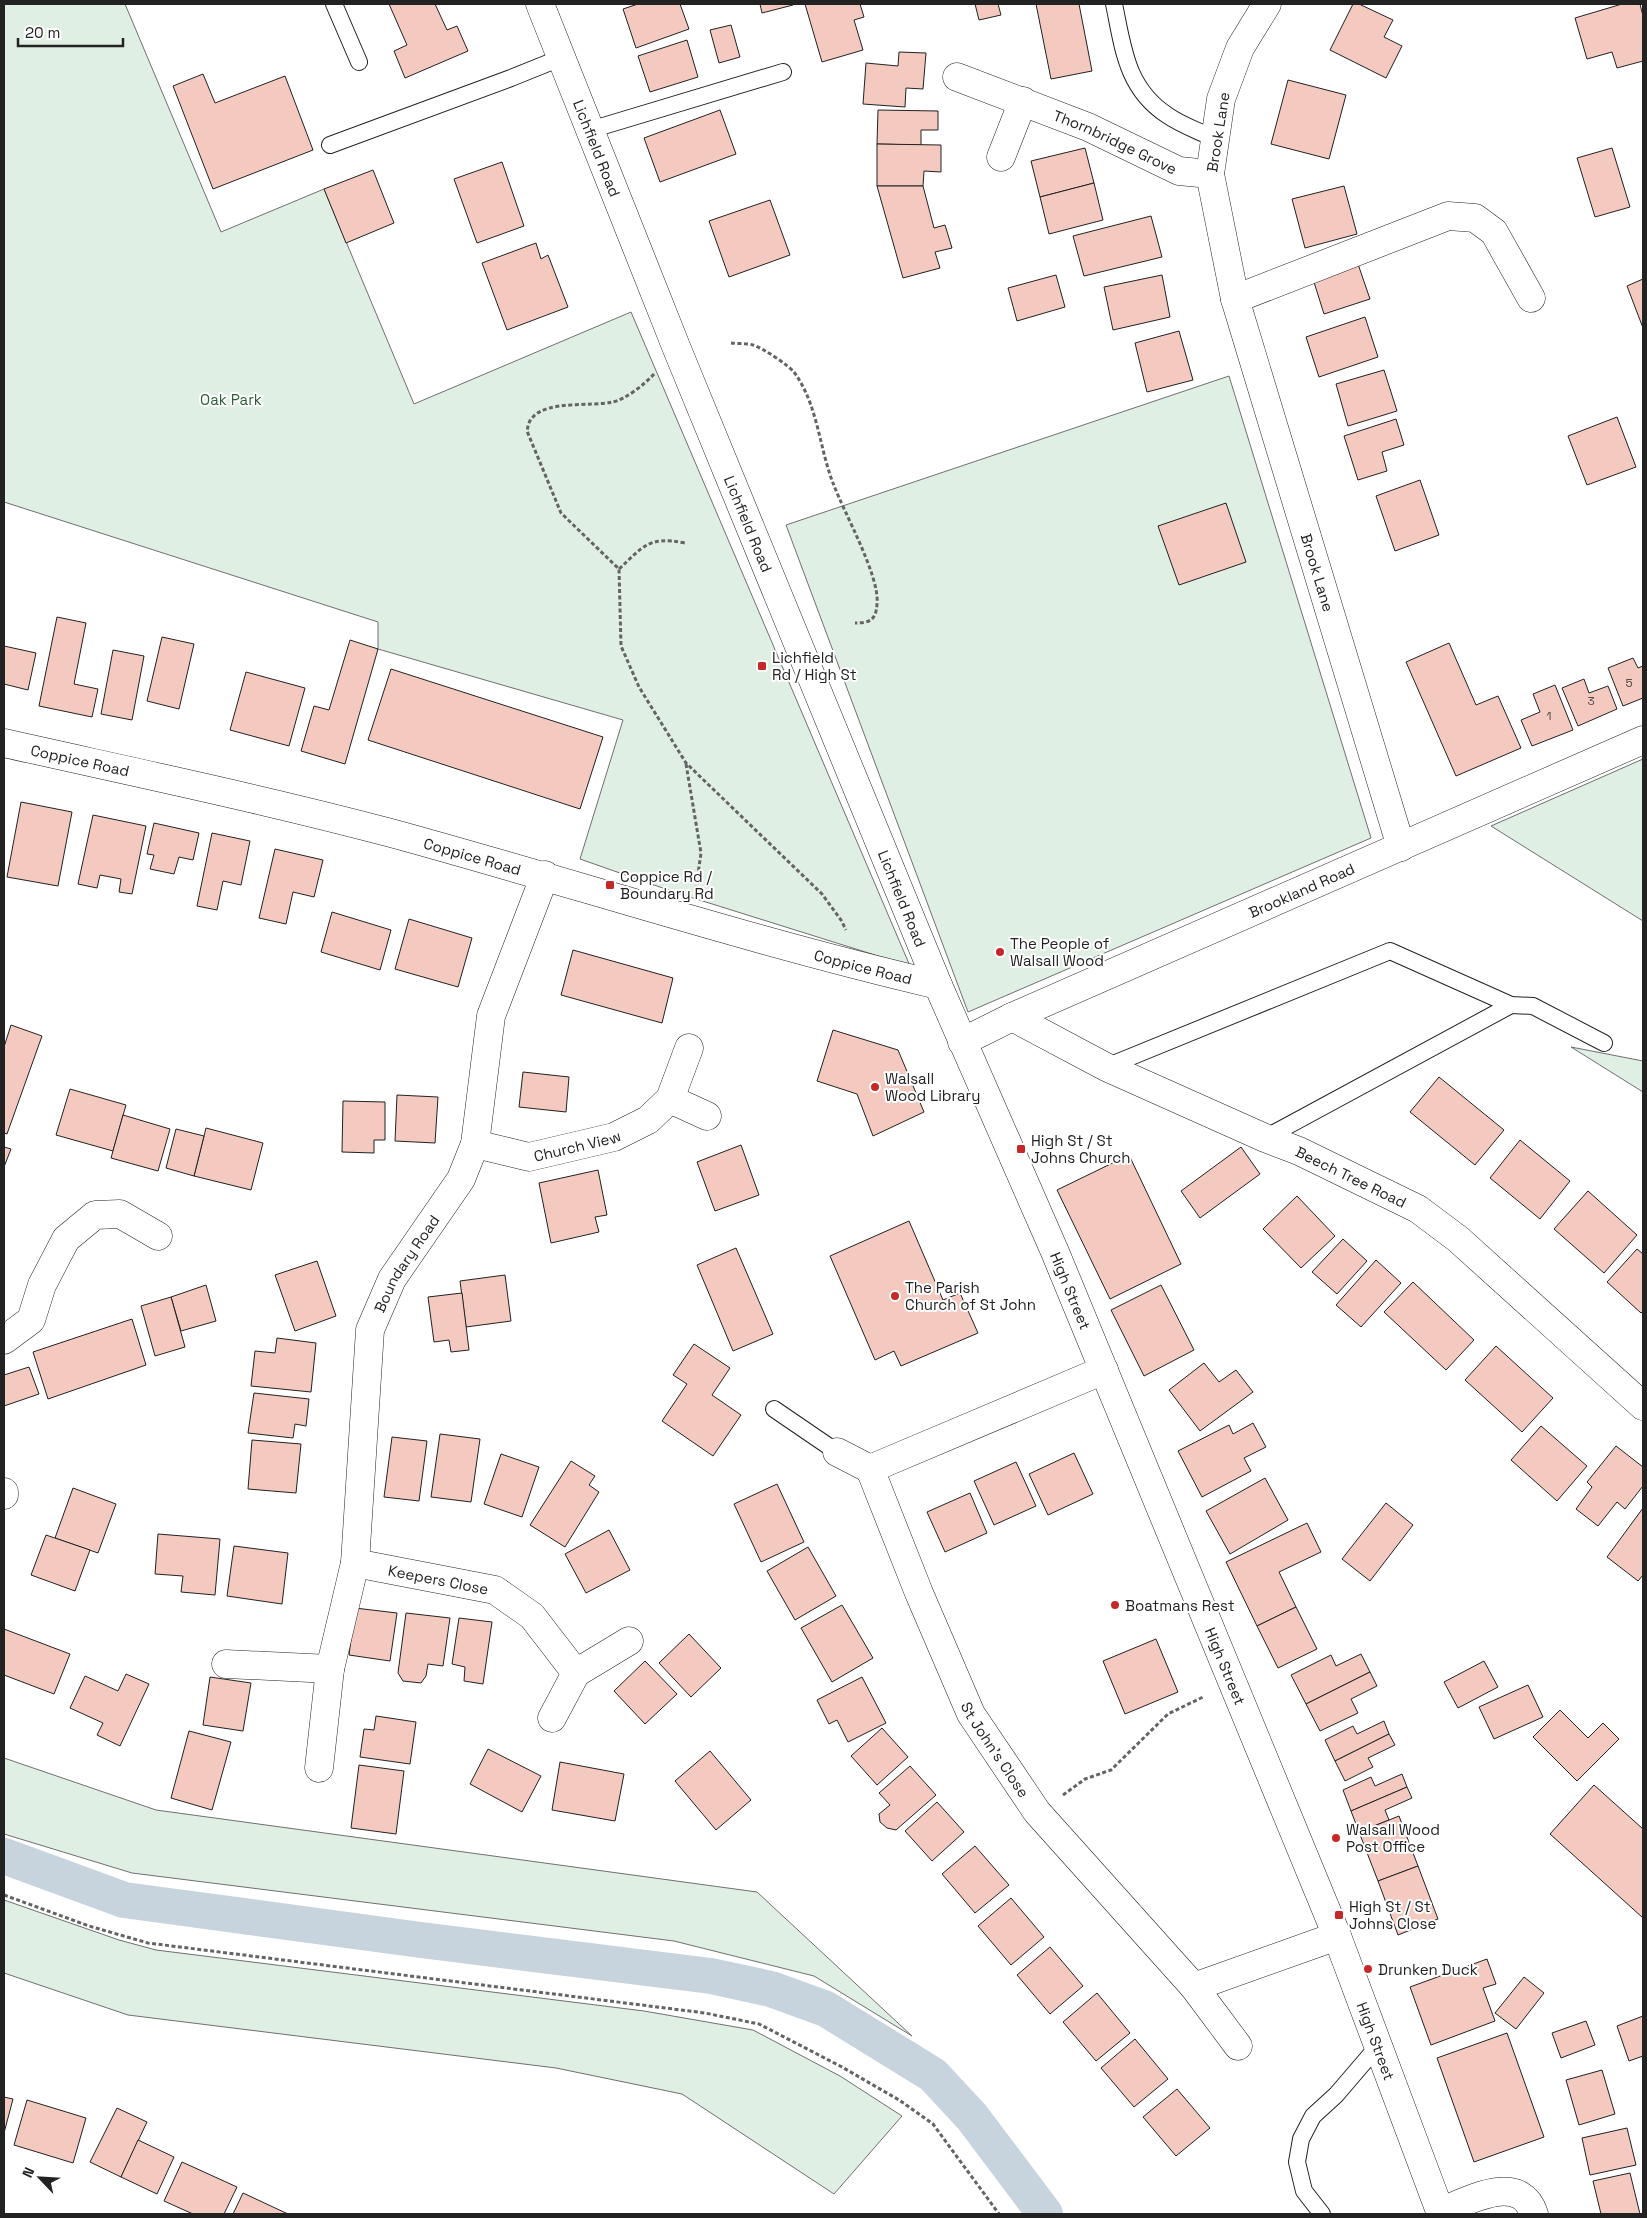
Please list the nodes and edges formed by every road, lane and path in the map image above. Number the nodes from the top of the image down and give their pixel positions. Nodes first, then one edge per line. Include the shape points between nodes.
1 (334, 4) edge
2 (540, 4) edge
3 (1114, 4) edge
4 (1268, 4) edge
5 (563, 57) junction
6 (358, 62) dead end
7 (783, 72) dead end
8 (958, 77) dead end
9 (1023, 100) junction
10 (590, 130) junction
11 (1215, 139) junction
12 (330, 145) dead end
13 (1000, 157) dead end
14 (1210, 174) junction
15 (1531, 298) dead end
16 (1235, 299) junction
17 (730, 343) dead end
18 (677, 349) junction
19 (685, 543) dead end
20 (619, 569) junction
21 (856, 623) dead end
22 (1643, 740) edge
23 (4, 743) edge
24 (686, 763) junction
25 (1402, 847) junction
26 (544, 876) junction
27 (691, 921) junction
28 (858, 966) junction
29 (938, 985) junction
30 (1511, 1005) junction
31 (1012, 1017) junction
32 (962, 1042) junction
33 (1604, 1043) dead end
34 (689, 1048) dead end
35 (1106, 1067) junction
36 (670, 1099) junction
37 (707, 1116) dead end
38 (1265, 1138) junction
39 (475, 1144) junction
40 (158, 1236) dead end
41 (4, 1340) edge
42 (1104, 1370) junction
43 (1643, 1406) edge
44 (774, 1409) dead end
45 (837, 1452) joint
46 (870, 1469) junction
47 (356, 1563) junction
48 (629, 1642) dead end
49 (226, 1664) dead end
50 (330, 1669) junction
51 (576, 1673) junction
52 (1233, 1681) junction
53 (552, 1718) dead end
54 (319, 1768) dead end
55 (1037, 1812) junction
56 (4, 1895) edge
57 (1337, 1936) junction
58 (1194, 1987) junction
59 (1238, 2046) dead end
60 (1378, 2046) junction
61 (1440, 2213) edge
62 (999, 2214) edge
63 (1322, 2214) edge
64 (1534, 2214) edge

1 - 6 lane
2 - 5 main road, Lichfield Road
3 - 11 lane via 1128,67 1138,89 1168,116
4 - 11 main road, Brook Lane via 1240,48 1221,99
5 - 10 main road, Lichfield Road
5 - 12 lane
7 - 10 lane
8 - 9 main road, Thornbridge Grove
9 - 13 main road
9 - 14 main road, Thornbridge Grove via 1120,141 1179,171
10 - 18 main road, Lichfield Road
11 - 14 main road, Brook Lane
14 - 16 main road, Brook Lane
15 - 16 main road via 1494,232 1475,218 1448,216
16 - 25 main road, Brook Lane
17 - 21 path via 754,345 773,356 793,371 809,400 832,482 873,577 877,604 873,619 867,623
18 - 20 path via 644,384 614,402 540,411 531,418 527,431 561,512
18 - 29 main road, Lichfield Road
19 - 20 path via 668,540 646,544
20 - 24 path via 621,646 639,687
22 - 25 main road, Brookland Road
23 - 26 main road, Coppice Road via 387,832
24 - 27 path via 701,853
24 - 28 path via 822,894 848,933
25 - 31 main road, Brookland Road
26 - 27 main road, Coppice Road
26 - 39 main road, Boundary Road via 490,1016
27 - 28 main road, Coppice Road
28 - 29 main road, Coppice Road
29 - 32 main road, Lichfield Road
30 - 33 lane via 1533,1006
30 - 35 lane via 1390,951
30 - 38 lane
31 - 32 main road, Brookland Road
31 - 35 main road, Beech Tree Road
32 - 42 main road, High Street
34 - 36 main road, Church View
35 - 38 main road, Beech Tree Road
36 - 37 main road
36 - 39 main road, Church View via 648,1120 614,1137 529,1157
38 - 43 main road, Beech Tree Road via 1299,1151 1418,1209 1458,1239
39 - 47 main road, Boundary Road via 461,1179 392,1279 370,1330
40 - 41 main road via 120,1214 95,1216 66,1239 42,1285 31,1320
42 - 46 main road
42 - 52 main road, High Street
44 - 45 lane
45 - 46 main road
46 - 55 main road, St John's Close via 972,1714
47 - 50 main road, Boundary Road
47 - 51 main road, Keepers Close via 495,1590 532,1616
48 - 51 main road
49 - 50 main road
50 - 54 main road, Boundary Road
51 - 53 main road
52 - 55 path via 1168,1714 1111,1770 1085,1780
52 - 57 main road, High Street
55 - 58 main road, St John's Close
56 - 62 path via 89,1926 148,1943 678,2009 759,2024 899,2100 933,2124
57 - 58 main road
57 - 60 main road, High Street
58 - 59 main road, St John's Close
60 - 61 main road, High Street
60 - 63 lane via 1314,2116 1301,2139 1297,2162 1304,2191
61 - 64 main road, High Street via 1492,2192 1513,2191 1531,2204

